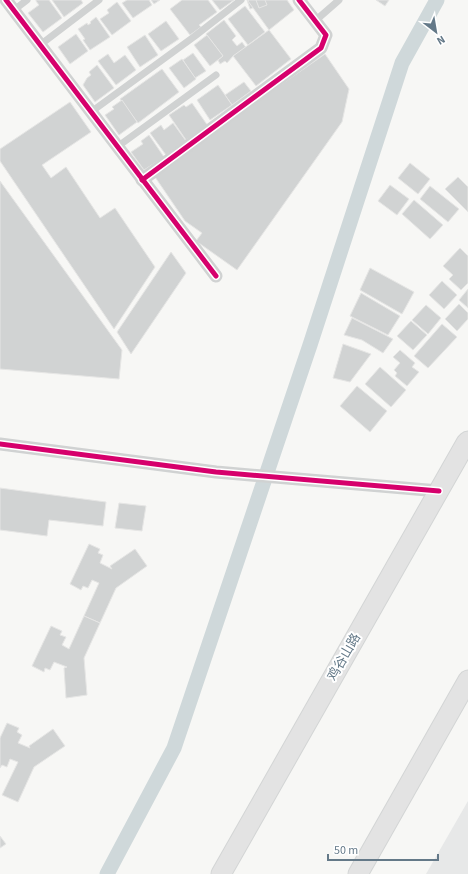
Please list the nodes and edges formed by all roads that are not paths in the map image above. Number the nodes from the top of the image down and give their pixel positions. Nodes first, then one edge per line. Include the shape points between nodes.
1 (27, 0) edge
2 (99, 0) edge
3 (241, 0) edge
4 (299, 0) edge
5 (339, 0) edge
6 (10, 5) edge
7 (315, 21) junction
8 (40, 45) junction
9 (216, 75) dead end
10 (90, 112) junction
11 (117, 147) junction
12 (142, 180) junction
13 (216, 276) dead end
14 (468, 441) edge
15 (0, 444) edge
16 (439, 491) junction
17 (468, 680) edge
18 (221, 874) edge
19 (358, 874) edge

1 - 6 lane
2 - 8 lane
3 - 10 lane
4 - 7 street
5 - 7 lane
6 - 8 street
7 - 12 street via 326,35 321,48
8 - 10 street
9 - 11 lane
10 - 11 street
11 - 12 street
12 - 13 street
14 - 16 main road, 鸡谷山路
15 - 16 street via 216,472
16 - 18 main road, 鸡谷山路
17 - 19 main road

